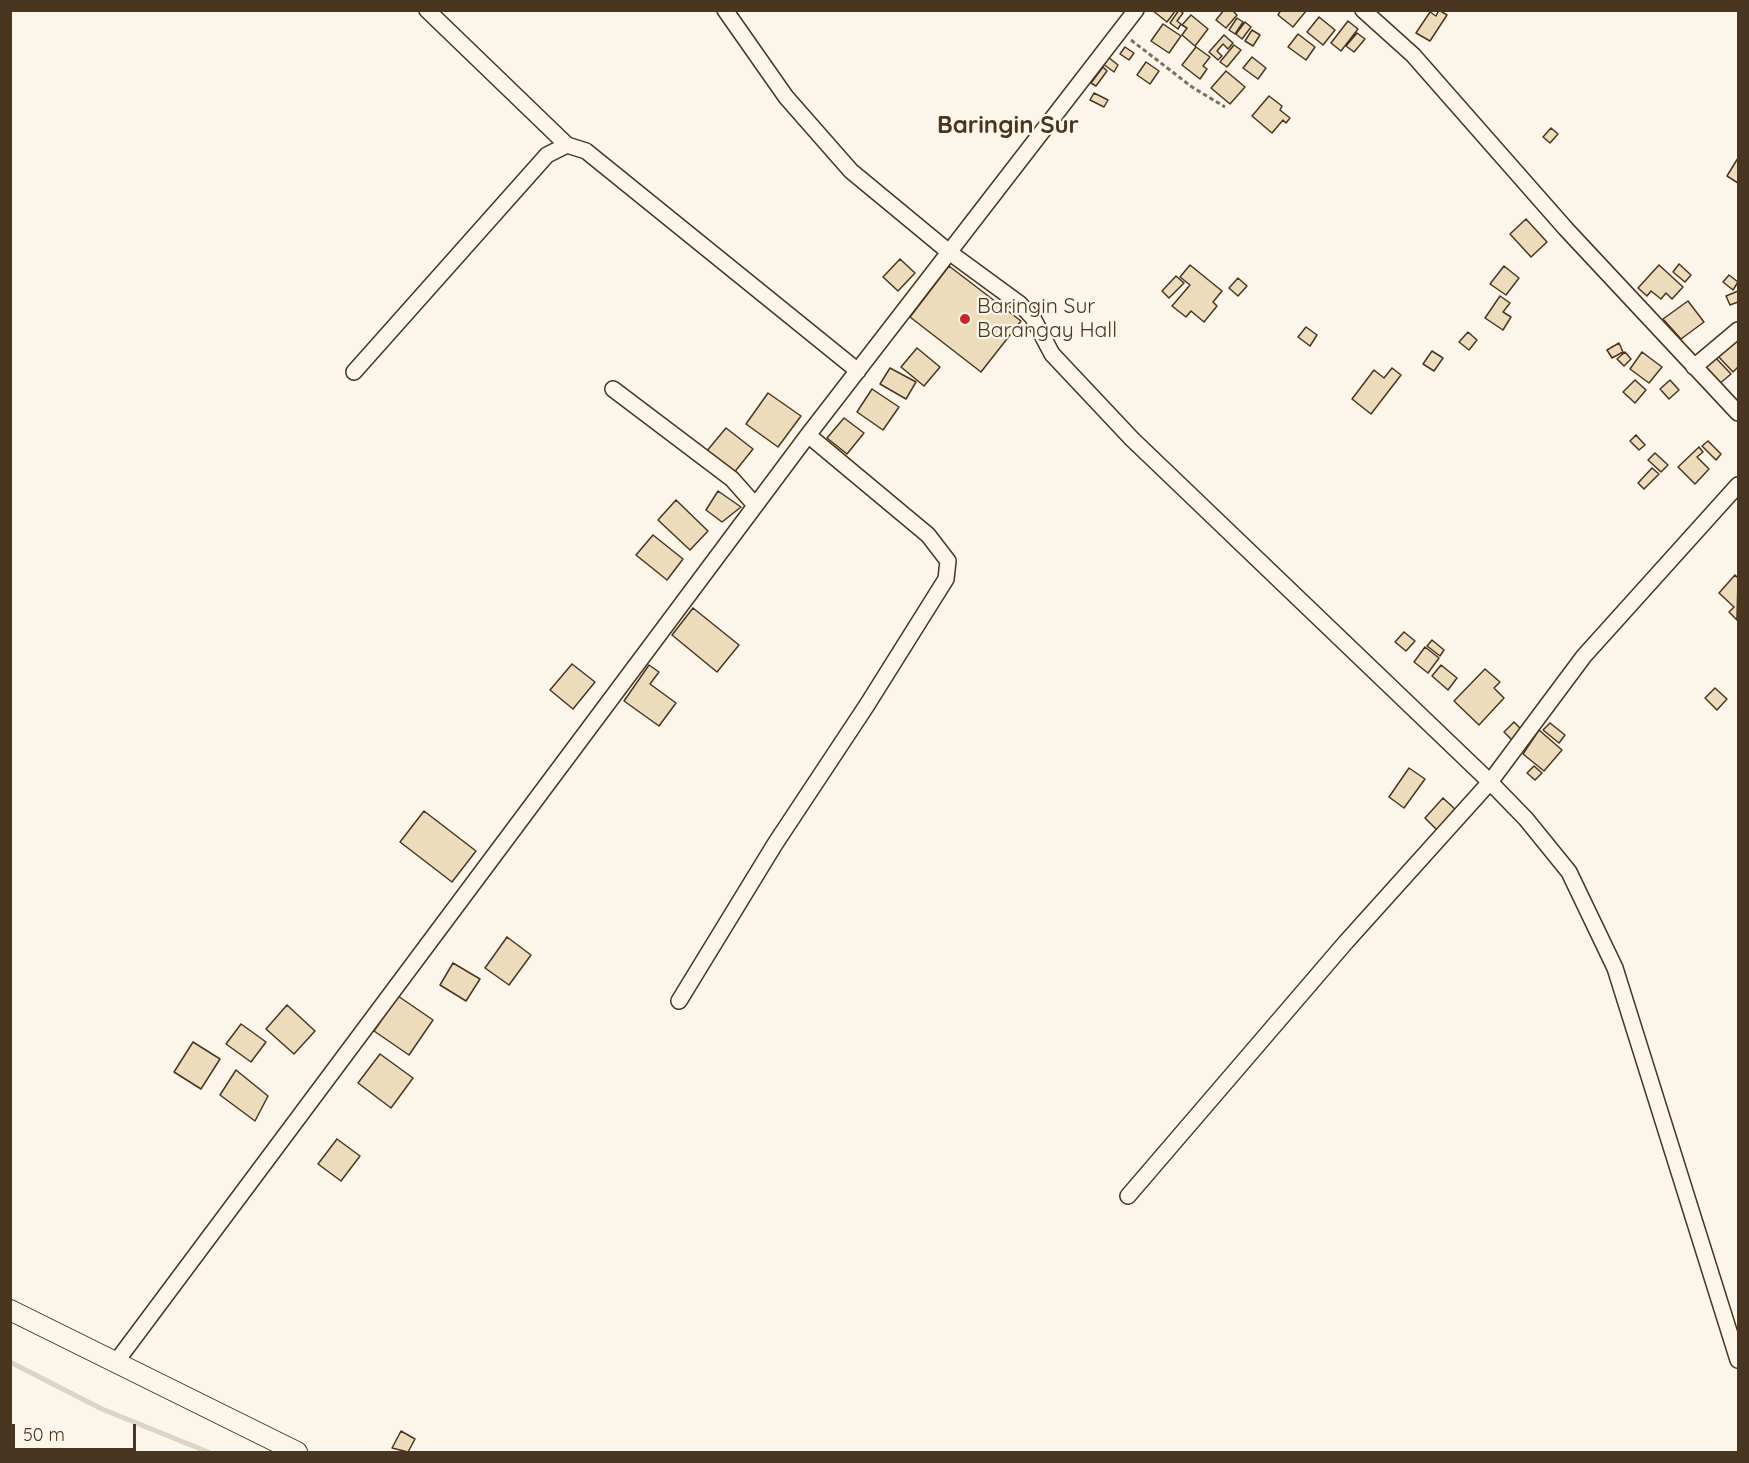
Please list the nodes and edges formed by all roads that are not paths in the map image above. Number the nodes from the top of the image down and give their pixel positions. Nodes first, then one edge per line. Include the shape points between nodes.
1 (427, 10) edge
2 (725, 10) edge
3 (1136, 10) edge
4 (1363, 10) edge
5 (567, 145) junction
6 (950, 252) junction
7 (1738, 330) edge
8 (1694, 367) junction
9 (858, 371) junction
10 (354, 372) dead end
11 (613, 389) dead end
12 (1738, 414) edge
13 (808, 435) junction
14 (1738, 485) edge
15 (755, 505) junction
16 (1490, 782) junction
17 (679, 1001) dead end
18 (1128, 1196) dead end
19 (10, 1310) edge
20 (1738, 1358) edge
21 (116, 1362) junction
22 (297, 1452) edge

1 - 5 street
2 - 6 street via 786,97 851,171
3 - 6 street
4 - 8 street via 1413,55
5 - 9 street via 586,151
5 - 10 street via 547,155
6 - 9 street
6 - 16 street via 1020,304 1033,318 1052,354 1132,439
7 - 8 street
8 - 12 street
9 - 13 street
11 - 15 street via 732,479
13 - 15 street
13 - 17 street via 928,535 948,561 946,579
14 - 16 street via 1584,656
15 - 21 street
16 - 18 street via 1346,942
16 - 20 street via 1569,872 1615,968
19 - 21 street
21 - 22 street

